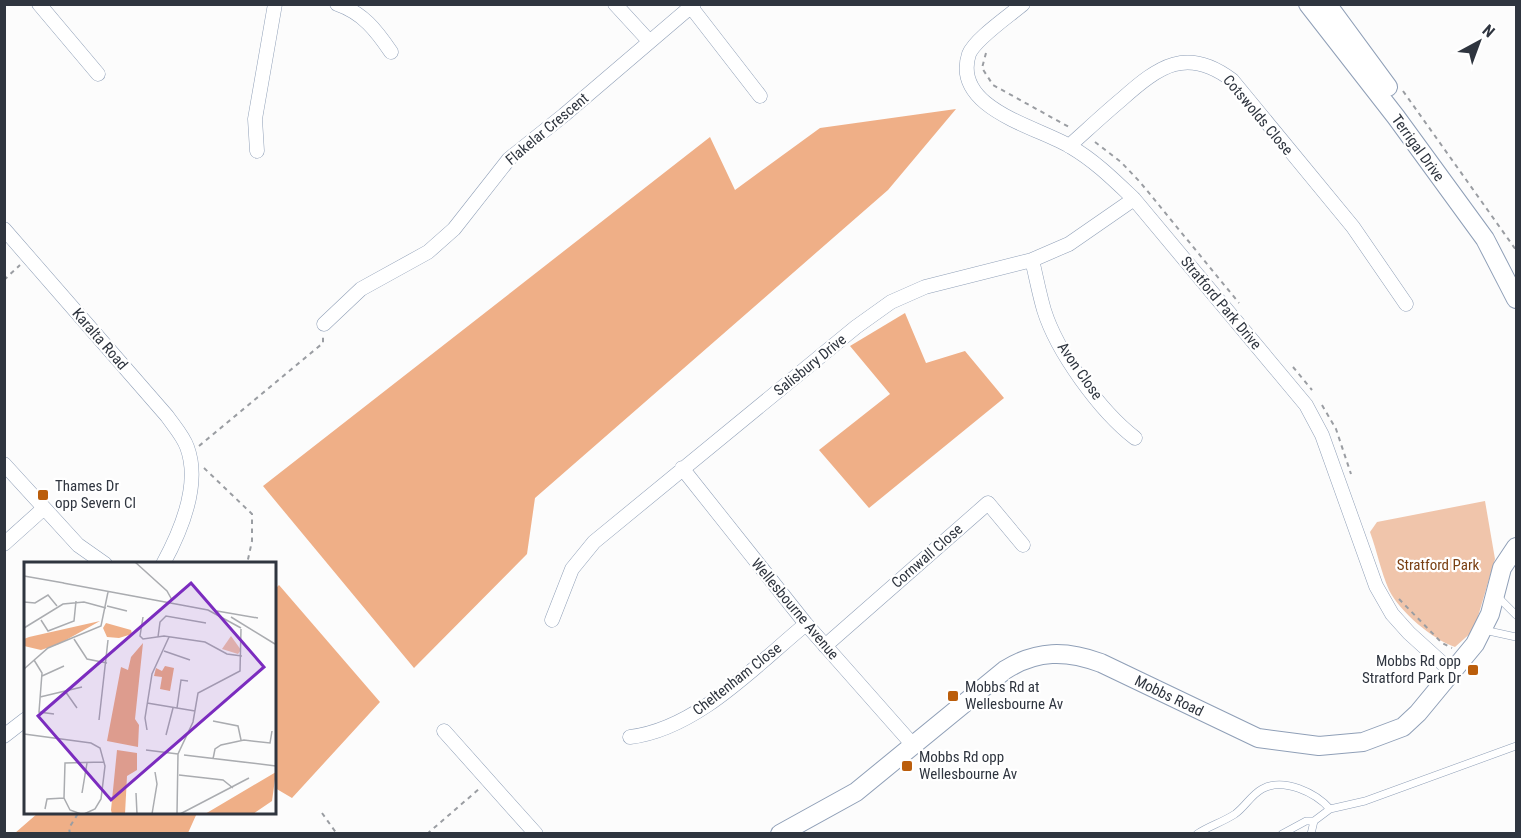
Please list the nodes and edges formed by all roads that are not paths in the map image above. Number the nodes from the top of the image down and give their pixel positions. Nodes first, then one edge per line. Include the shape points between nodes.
1 (39, 4) edge
2 (275, 4) edge
3 (338, 4) edge
4 (615, 4) edge
5 (1023, 4) edge
6 (692, 6) edge
7 (1315, 6) edge
8 (649, 40) junction
9 (391, 52) dead end
10 (98, 74) dead end
11 (760, 96) dead end
12 (1069, 146) junction
13 (257, 150) dead end
14 (1134, 199) junction
15 (4, 229) edge
16 (1032, 260) junction
17 (1516, 269) edge
18 (1516, 299) edge
19 (1406, 304) dead end
20 (324, 324) road end
21 (1135, 438) dead end
22 (4, 464) edge
23 (682, 468) junction
24 (43, 509) junction
25 (4, 544) edge
26 (1023, 545) dead end
27 (1515, 553) edge
28 (102, 562) edge
29 (164, 562) edge
30 (1495, 594) junction
31 (1516, 615) edge
32 (552, 620) dead end
33 (806, 624) junction
34 (1484, 630) junction
35 (1516, 638) edge
36 (825, 646) junction
37 (1452, 672) junction
38 (24, 720) edge
39 (444, 731) dead end
40 (4, 736) edge
41 (630, 737) dead end
42 (913, 745) junction
43 (1516, 746) edge
44 (1330, 809) junction
45 (1314, 821) junction
46 (536, 834) edge
47 (780, 834) edge
48 (1197, 834) edge
49 (1282, 834) edge
50 (1311, 834) edge

1 - 10 street
2 - 13 street via 255,119
3 - 9 street via 354,10 374,27
4 - 8 street
5 - 12 street, Stratford Park Drive via 978,42 970,52 967,71 981,99 1011,120
6 - 8 street, Flakelar Crescent
6 - 11 street
7 - 17 street, Terrigal Drive
7 - 18 street, Terrigal Drive via 1485,239
8 - 20 street, Flakelar Crescent via 509,159 454,229 428,252 361,289
12 - 14 street, Stratford Park Drive via 1104,169
12 - 19 street, Cotswolds Close via 1152,72 1169,65 1196,62 1215,67 1232,80 1353,227
14 - 16 street, Salisbury Drive via 1069,244
14 - 37 street, Stratford Park Drive via 1306,405 1322,435 1376,586 1392,614
15 - 29 street, Karalta Road via 181,434 189,454 190,487 186,509
16 - 21 street, Avon Close via 1044,311 1065,354 1122,428
16 - 23 street, Salisbury Drive via 925,287 891,302
22 - 24 street
23 - 32 street, Salisbury Drive via 594,542 572,569
23 - 33 street, Wellesbourne Avenue
24 - 25 street
24 - 28 street via 78,545
26 - 36 street, Cornwall Close via 988,502
27 - 30 street, Mobbs Road via 1502,568
30 - 31 lane
30 - 34 street, Mobbs Road
33 - 36 street, Wellesbourne Avenue
33 - 41 street, Cheltenham Close via 699,712 646,735
34 - 35 lane
34 - 37 street, Mobbs Road
36 - 42 street, Wellesbourne Avenue
37 - 42 street, Mobbs Road via 1403,727 1363,742 1307,746 1244,734 1101,663 1081,656 1047,653 1019,661 1005,670
38 - 40 street
39 - 46 street
42 - 47 street, Mobbs Road via 856,792
43 - 44 lane via 1356,804
44 - 45 lane
44 - 48 lane via 1308,792 1270,786 1232,816
45 - 49 lane via 1306,821
45 - 50 lane

